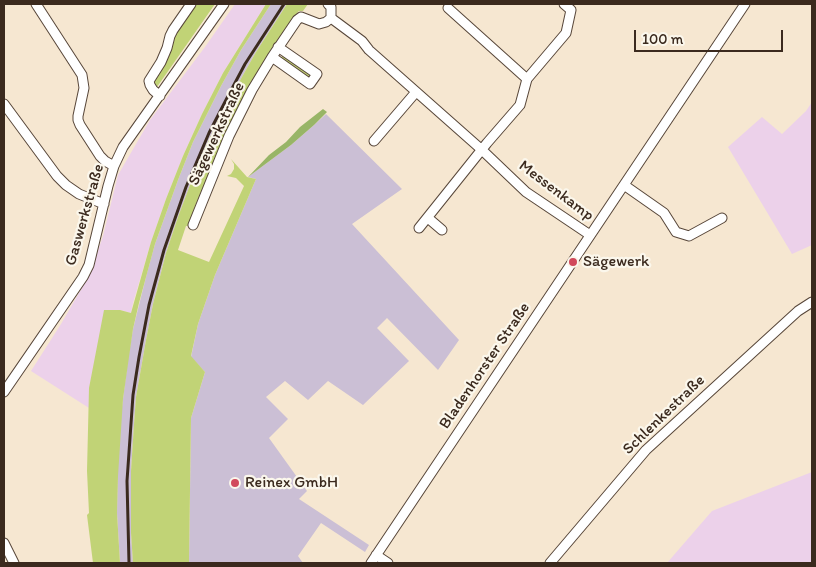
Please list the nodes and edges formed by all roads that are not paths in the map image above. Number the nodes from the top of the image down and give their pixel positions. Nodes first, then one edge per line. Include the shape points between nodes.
1 (36, 4) edge
2 (191, 4) edge
3 (224, 4) edge
4 (328, 4) edge
5 (745, 4) edge
6 (571, 6) edge
7 (448, 8) dead end
8 (331, 18) junction
9 (278, 47) junction
10 (272, 57) junction
11 (527, 79) junction
12 (416, 92) junction
13 (160, 96) junction
14 (4, 104) edge
15 (374, 141) dead end
16 (482, 150) junction
17 (114, 166) junction
18 (624, 185) junction
19 (104, 204) junction
20 (428, 218) junction
21 (722, 218) dead end
22 (193, 225) dead end
23 (419, 228) dead end
24 (442, 230) dead end
25 (590, 235) junction
26 (812, 302) edge
27 (4, 392) edge
28 (4, 543) edge
29 (373, 559) edge
30 (14, 563) edge
31 (388, 563) edge
32 (550, 563) edge

1 - 17 street via 82,75 84,88 78,120 100,156
2 - 13 street via 170,36 161,62 149,81
3 - 13 street, Gaswerkstraße
4 - 8 street
5 - 18 street, Bladenhorster Straße
6 - 11 street via 566,33
7 - 11 street
8 - 9 street, Sägewerkstraße via 319,24 301,17
8 - 12 street, Messenkamp via 362,41
9 - 10 street, Sägewerkstraße
9 - 10 street via 317,74 310,84
10 - 22 street, Sägewerkstraße via 229,136
11 - 16 street via 520,105
12 - 15 street
12 - 16 street, Messenkamp
13 - 17 street, Gaswerkstraße via 123,147
14 - 19 street via 56,176 79,194
16 - 20 street
16 - 25 street, Messenkamp via 526,192
17 - 19 street, Gaswerkstraße
18 - 21 street via 664,213 676,232 690,236
18 - 25 street, Bladenhorster Straße
19 - 27 street, Gaswerkstraße via 83,277
20 - 23 street
20 - 24 street
25 - 29 street, Bladenhorster Straße
26 - 32 street, Schlenkestraße via 798,311 646,450
28 - 30 street
29 - 31 street

